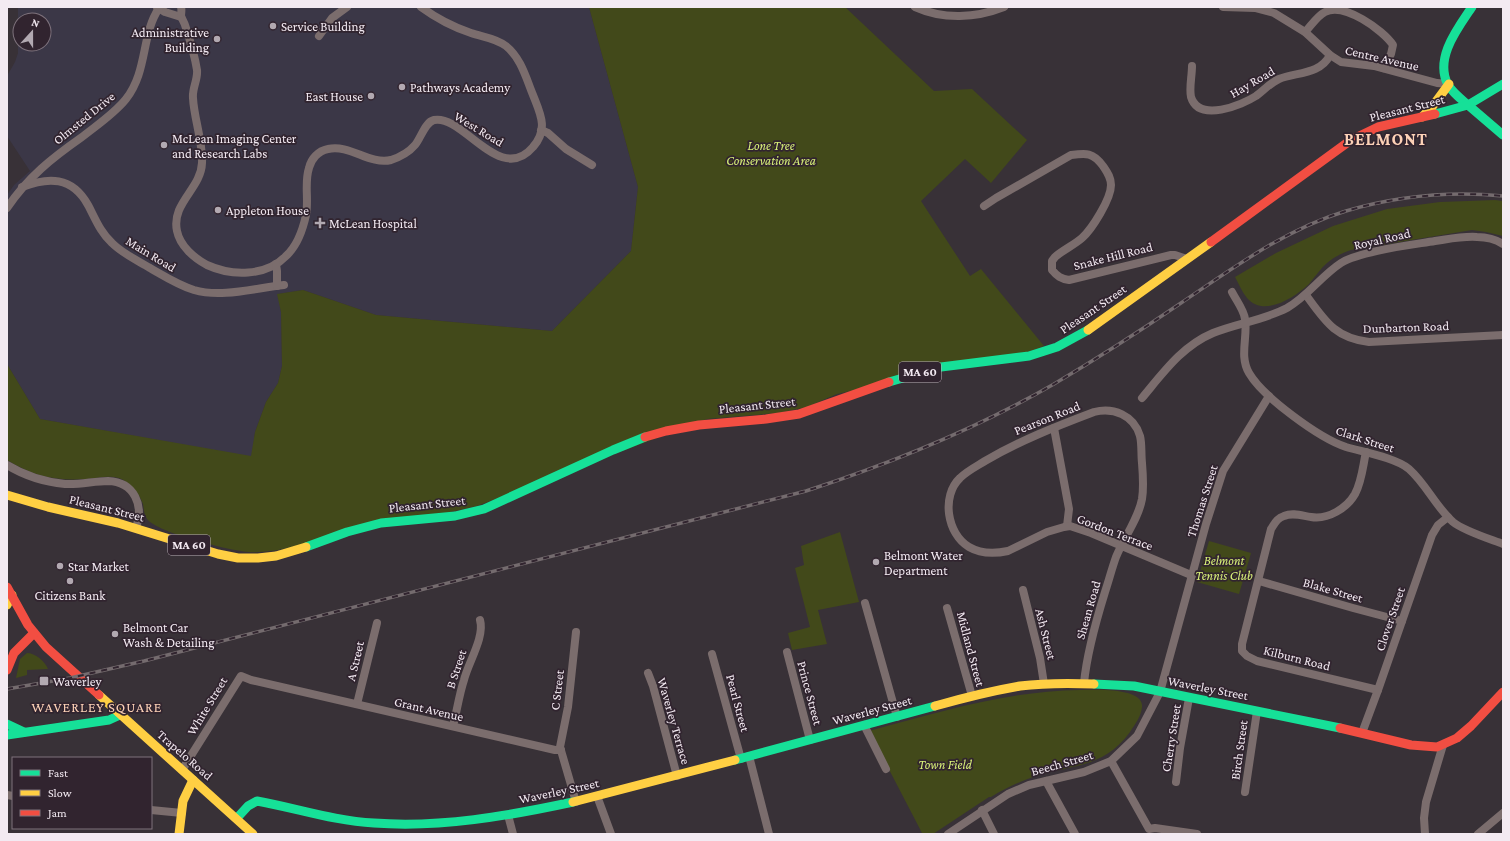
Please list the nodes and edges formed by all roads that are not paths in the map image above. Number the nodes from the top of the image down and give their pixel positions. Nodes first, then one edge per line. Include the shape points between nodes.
1 (181, 7) edge
2 (347, 7) edge
3 (421, 7) edge
4 (915, 7) edge
5 (1004, 7) edge
6 (1223, 7) edge
7 (1472, 7) edge
8 (158, 8) edge
9 (1255, 8) edge
10 (181, 17) junction
11 (1305, 32) junction
12 (319, 36) dead end
13 (1330, 56) junction
14 (1192, 66) dead end
15 (1383, 68) junction
16 (1448, 84) junction
17 (1503, 84) edge
18 (1468, 105) junction
19 (1422, 117) junction
20 (541, 130) junction
21 (1503, 135) edge
22 (592, 165) dead end
23 (22, 187) junction
24 (984, 206) dead end
25 (7, 208) edge
26 (1501, 242) edge
27 (1187, 259) junction
28 (276, 264) junction
29 (1232, 292) dead end
30 (1306, 295) junction
31 (1245, 323) junction
32 (1503, 335) edge
33 (1269, 396) junction
34 (1142, 398) dead end
35 (1054, 428) junction
36 (1140, 437) joint
37 (1366, 452) junction
38 (7, 465) edge
39 (960, 477) joint
40 (7, 495) edge
41 (1448, 517) junction
42 (1067, 526) junction
43 (136, 528) junction
44 (1503, 544) edge
45 (1122, 546) junction
46 (1191, 575) junction
47 (1259, 581) junction
48 (1023, 590) dead end
49 (9, 593) edge
50 (865, 603) dead end
51 (7, 605) edge
52 (948, 608) dead end
53 (480, 620) dead end
54 (1402, 621) junction
55 (377, 623) dead end
56 (576, 632) dead end
57 (34, 633) junction
58 (787, 652) dead end
59 (712, 654) dead end
60 (7, 670) edge
61 (648, 673) dead end
62 (241, 676) joint
63 (1084, 683) junction
64 (1044, 684) junction
65 (1378, 690) junction
66 (1160, 692) junction
67 (1503, 692) edge
68 (972, 696) junction
69 (1189, 698) junction
70 (357, 704) junction
71 (1257, 711) junction
72 (120, 715) junction
73 (897, 716) junction
74 (7, 724) edge
75 (864, 725) junction
76 (453, 726) junction
77 (26, 732) junction
78 (1362, 733) junction
79 (7, 735) edge
80 (810, 740) junction
81 (1443, 745) junction
82 (560, 750) junction
83 (745, 757) junction
84 (1111, 761) junction
85 (886, 769) dead end
86 (182, 770) junction
87 (677, 776) junction
88 (193, 780) junction
89 (1046, 781) junction
90 (1176, 782) dead end
91 (1245, 792) dead end
92 (597, 796) junction
93 (576, 802) junction
94 (152, 810) edge
95 (982, 810) junction
96 (1503, 813) edge
97 (182, 814) junction
98 (508, 815) junction
99 (237, 818) junction
100 (1150, 831) edge
101 (179, 834) edge
102 (253, 834) edge
103 (513, 834) edge
104 (611, 834) edge
105 (769, 834) edge
106 (948, 834) edge
107 (994, 834) edge
108 (1075, 834) edge
109 (1197, 834) edge
110 (1425, 834) edge
111 (1478, 834) edge

1 - 10 street, West Road
2 - 12 street via 328,22
3 - 20 street, West Road via 454,26 502,43 509,49 518,60 540,110
4 - 5 street via 944,16 967,16
6 - 9 street, Centre Avenue
7 - 16 main road via 1446,54 1445,70
8 - 10 street
8 - 23 street, Olmsted Drive via 152,20 140,74 128,97 108,117 39,169
9 - 11 street, Centre Avenue via 1274,13
10 - 28 street, West Road via 186,27 196,69 192,97 202,164 197,182 184,198 178,211 176,225 180,239 195,257 209,266 222,270 247,273
11 - 13 street, Centre Avenue
11 - 15 street via 1320,16 1329,11 1358,16 1393,45
13 - 14 street, Hay Road via 1311,71 1279,79 1245,102 1231,108 1216,110 1203,110 1194,102 1191,92
13 - 15 street, Centre Avenue via 1345,63
15 - 16 street, Centre Avenue
16 - 18 main road
16 - 19 main road
17 - 18 main road, Pleasant Street / MA 60
18 - 19 main road, Pleasant Street / MA 60
18 - 21 main road
19 - 27 main road, Pleasant Street / MA 60 via 1378,127 1351,140
20 - 22 street
20 - 28 street, West Road via 532,148 526,154 513,158 491,152 458,128 436,119 428,123 412,148 393,159 377,160 337,148 321,151 313,159 308,170 307,210 301,233 288,255
23 - 25 street, Olmsted Drive
23 - 28 street, Main Road via 37,181 50,180 72,187 82,197 100,229 117,247 127,255 189,288 218,293 281,285
24 - 27 street, Snake Hill Road via 1071,156 1085,153 1096,158 1108,173 1111,190 1088,232 1054,257 1052,270 1061,278 1069,280 1171,255
26 - 30 street, Royal Road via 1481,237 1461,237 1360,255 1342,262
27 - 43 main road, Pleasant Street / MA 60 via 1087,331 1048,351 1018,358 930,369 801,413 771,419 700,424 667,431 632,442 502,502 470,513 373,524 287,554 256,559 218,554
29 - 31 street, Clark Street
30 - 31 street, Royal Road via 1271,316
30 - 32 street, Dunbarton Road via 1330,326 1348,338 1362,342
31 - 33 street, Clark Street via 1245,363 1253,379
31 - 34 street, Royal Road via 1213,333 1190,346
33 - 37 street, Clark Street via 1323,437
33 - 46 street, Thomas Street via 1223,471
35 - 36 street, Pearson Road via 1094,412 1109,410 1126,417
35 - 39 street, Pearson Road via 1008,448
35 - 42 street via 1069,509
36 - 45 street, Shean Road via 1142,498 1138,514
37 - 41 street, Clark Street via 1409,468
37 - 47 street, Kilburn Road via 1357,489 1341,509 1320,518 1292,514 1276,520 1271,529
38 - 43 street via 26,475 53,482 79,484 108,481 121,484 131,491 138,501 140,514
39 - 42 street, Gordon Terrace via 955,484 948,509 955,532 974,550 985,553 1008,551
40 - 43 main road, Pleasant Street / MA 60
41 - 44 street, Clark Street via 1459,526
41 - 54 street, Clover Street via 1438,525 1432,535
42 - 45 street, Gordon Terrace
45 - 46 street, Gordon Terrace
45 - 63 street, Shean Road via 1099,613 1085,666
46 - 66 street, Thomas Street
47 - 54 street, Blake Street
47 - 65 street, Kilburn Road via 1242,644 1242,651 1246,656 1257,661
48 - 64 street, Ash Street
49 - 51 main road
49 - 57 main road, Trapelo Road
50 - 73 street
52 - 68 street, Midland Street
53 - 76 street, B Street via 479,638 464,678
54 - 65 street, Clover Street
55 - 70 street, A Street
56 - 82 street, C Street via 569,702
57 - 60 main road via 13,655
57 - 72 main road, Trapelo Road
58 - 80 street, Prince Street
59 - 83 street, Pearl Street
61 - 87 street, Waverley Terrace
62 - 70 street, Grant Avenue
62 - 86 street, White Street
63 - 64 main road, Waverley Street
63 - 66 main road, Waverley Street via 1134,686
64 - 68 main road, Waverley Street
65 - 78 street, Clover Street
66 - 69 main road, Waverley Street
66 - 84 street, Beech Street via 1137,736
67 - 81 main road, Waverley Street via 1471,726
68 - 73 main road, Waverley Street
69 - 71 main road, Waverley Street
69 - 90 street, Cherry Street
70 - 76 street, Grant Avenue
71 - 78 main road, Waverley Street
71 - 91 street, Birch Street
72 - 77 main road via 109,720
72 - 86 main road, Trapelo Road
73 - 75 main road, Waverley Street
74 - 77 main road
75 - 80 main road, Waverley Street
75 - 85 street
76 - 82 street, Grant Avenue
77 - 79 main road
78 - 81 main road, Waverley Street via 1411,745
80 - 83 main road, Waverley Street
81 - 110 street via 1426,802
82 - 93 street
83 - 87 main road, Waverley Street
83 - 105 street, Pearl Street
84 - 89 street, Beech Street via 1084,772
84 - 100 street
86 - 88 main road, Trapelo Road
87 - 92 main road, Waverley Street
88 - 97 main road via 184,798
88 - 99 main road, Trapelo Road
89 - 95 street, Beech Street via 1008,794
89 - 108 street
92 - 93 main road, Waverley Street
92 - 104 street
93 - 98 main road, Waverley Street
94 - 97 street
95 - 106 street, Beech Street
95 - 107 street
96 - 111 street
97 - 101 main road
98 - 99 main road, Waverley Street via 387,824 341,819 257,801 247,806
98 - 103 street
99 - 102 main road, Trapelo Road
100 - 109 street via 1155,828

